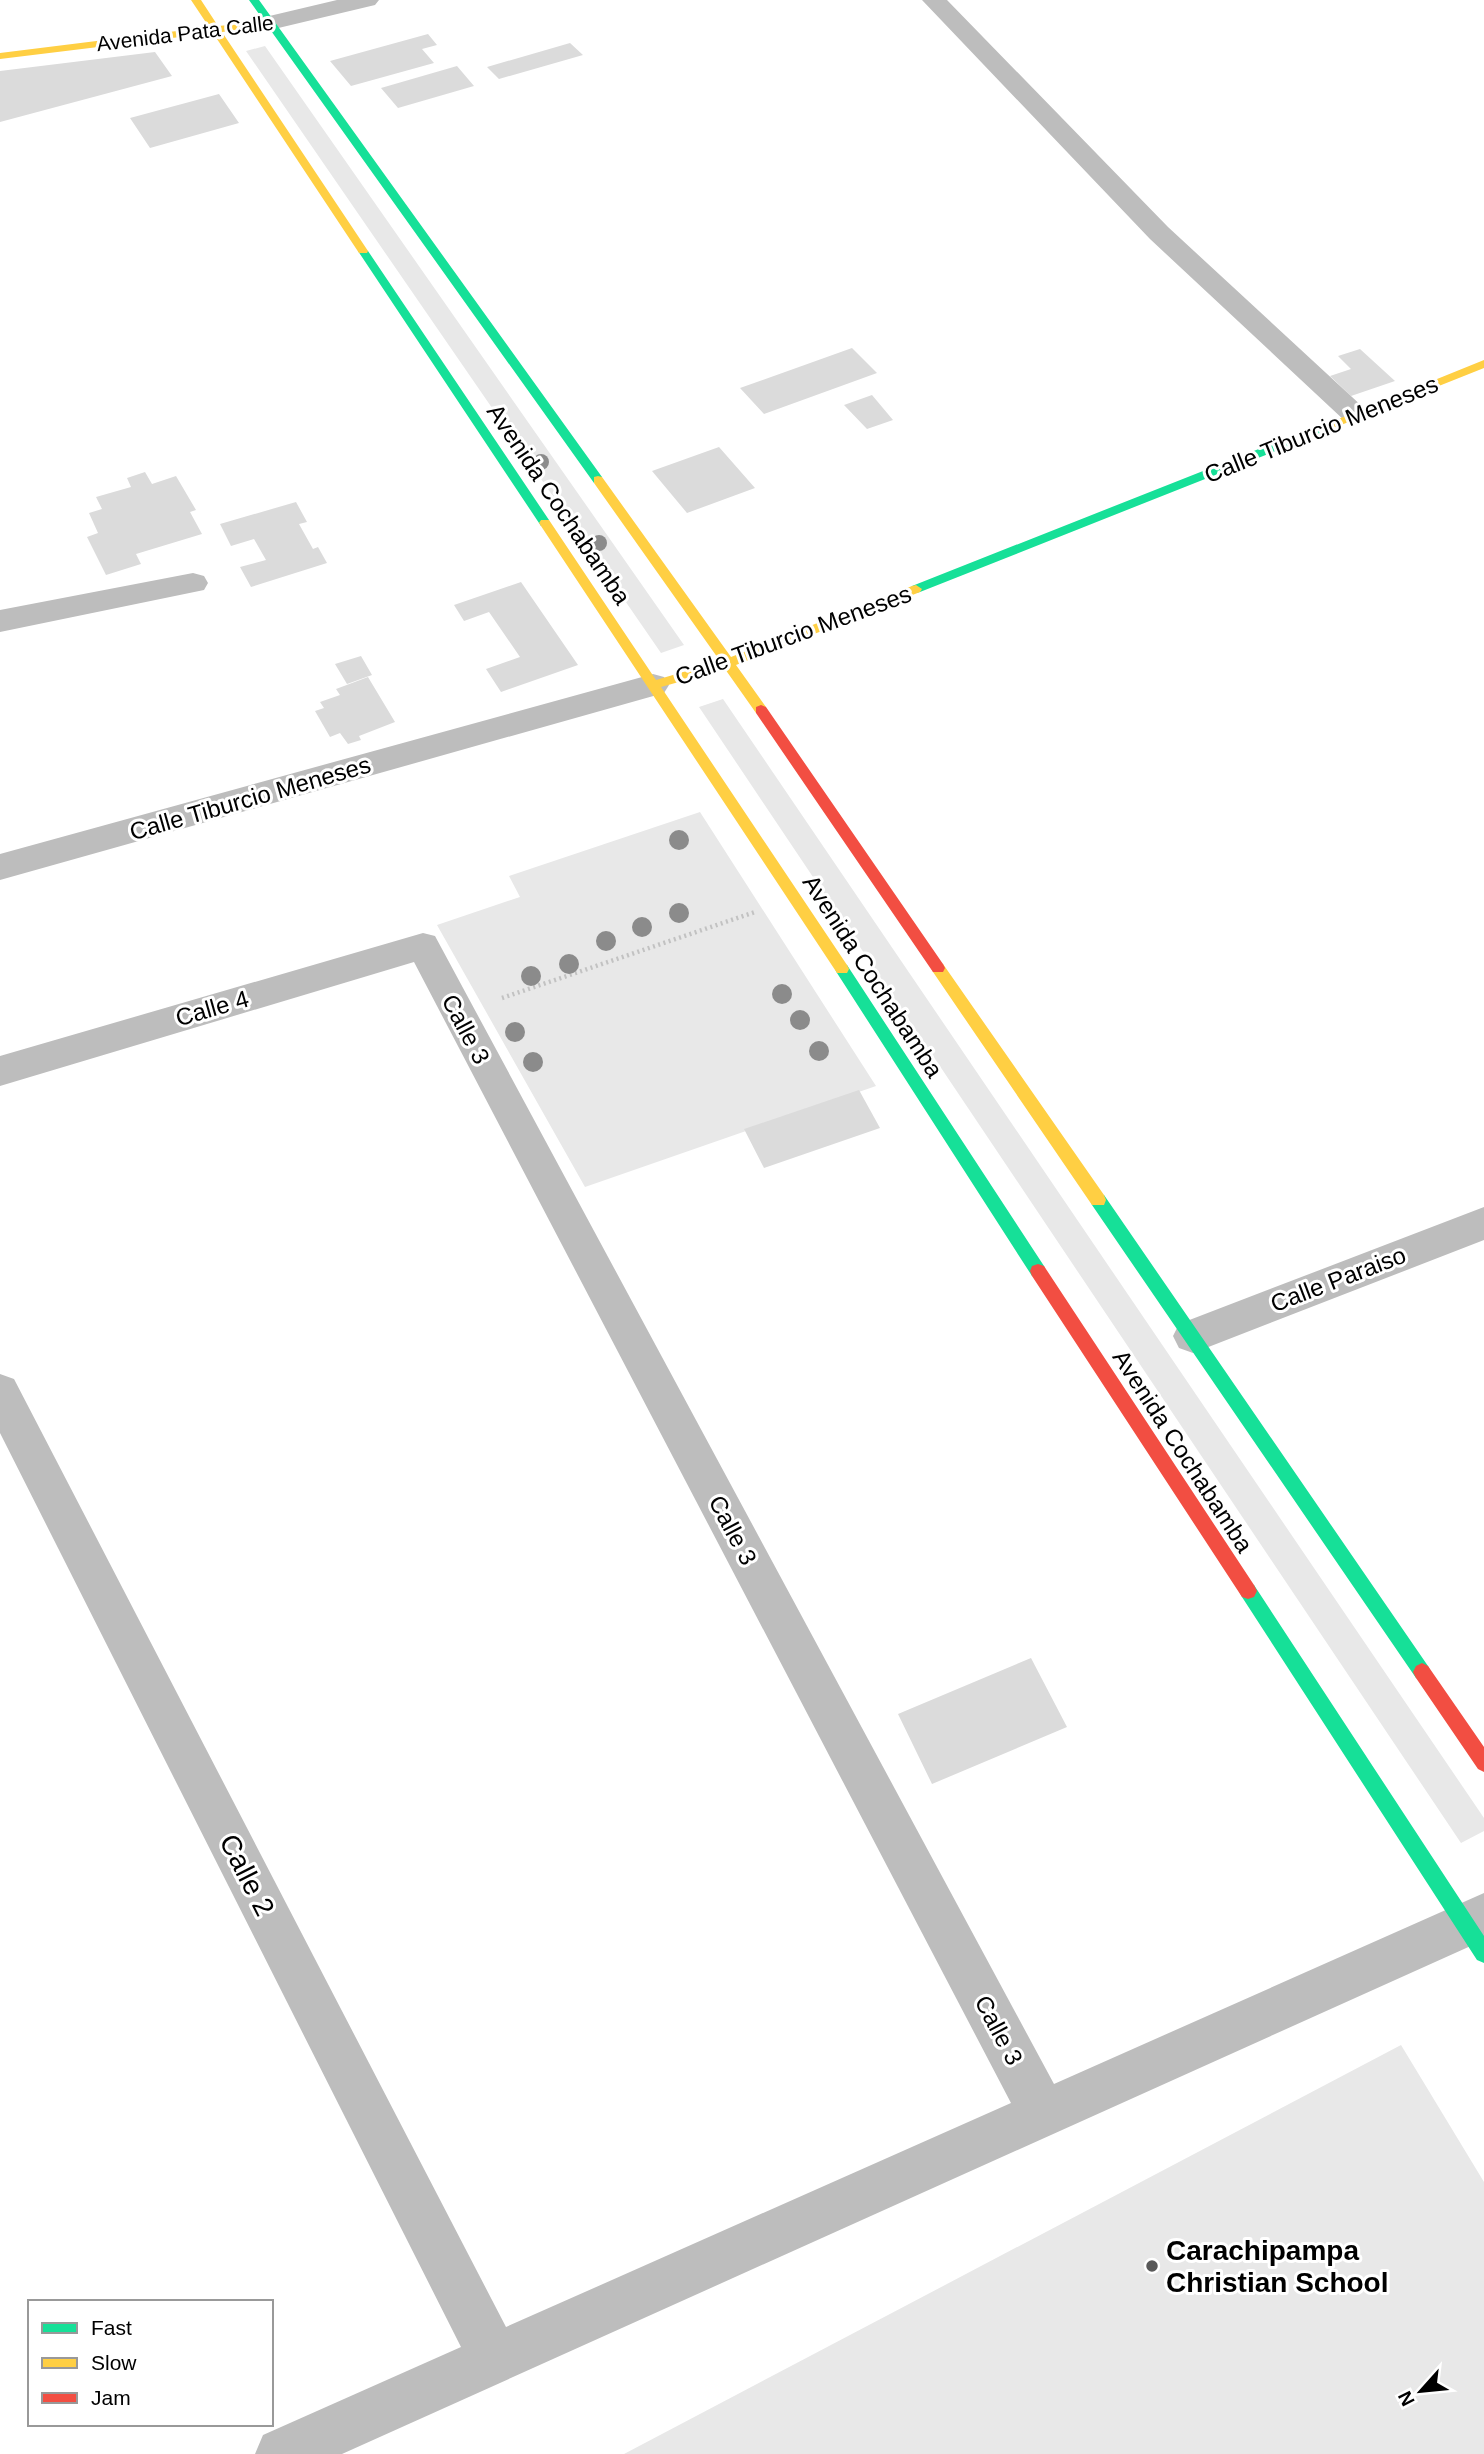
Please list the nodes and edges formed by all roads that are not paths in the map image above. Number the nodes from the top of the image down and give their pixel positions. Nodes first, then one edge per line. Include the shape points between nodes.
1 (196, 0) edge
2 (368, 0) edge
3 (934, 0) edge
4 (261, 10) edge
5 (206, 15) junction
6 (82, 29) dead end
7 (214, 30) junction
8 (0, 56) edge
9 (1484, 364) edge
10 (1355, 415) junction
11 (193, 583) dead end
12 (0, 621) edge
13 (729, 663) junction
14 (653, 685) junction
15 (0, 867) edge
16 (423, 946) joint
17 (0, 1071) edge
18 (1484, 1223) edge
19 (1193, 1336) junction
20 (0, 1392) edge
21 (1484, 1763) edge
22 (1478, 1931) edge
23 (1043, 2113) junction
24 (494, 2358) junction
25 (282, 2454) edge

1 - 5 main road, Avenida Cochabamba
2 - 4 street, Avenida Pata Calle
3 - 10 street via 1159,233
4 - 5 main road, Avenida Pata Calle
4 - 7 main road, Avenida Pata Calle
4 - 13 main road, Avenida Cochabamba
5 - 6 main road, Avenida Pata Calle
5 - 7 main road, Avenida Cochabamba
7 - 8 main road, Avenida Pata Calle
7 - 14 main road, Avenida Cochabamba
9 - 10 main road, Calle Tiburcio Meneses
10 - 13 main road, Calle Tiburcio Meneses
11 - 12 street
13 - 14 main road, Calle Tiburcio Meneses
13 - 19 main road, Avenida Cochabamba
14 - 15 street, Calle Tiburcio Meneses
14 - 22 main road, Avenida Cochabamba
16 - 17 street, Calle 4
16 - 23 street, Calle 3
18 - 19 street, Calle Paraiso
19 - 21 main road, Avenida Cochabamba
20 - 24 street, Calle 2
22 - 23 street
23 - 24 street
24 - 25 street

